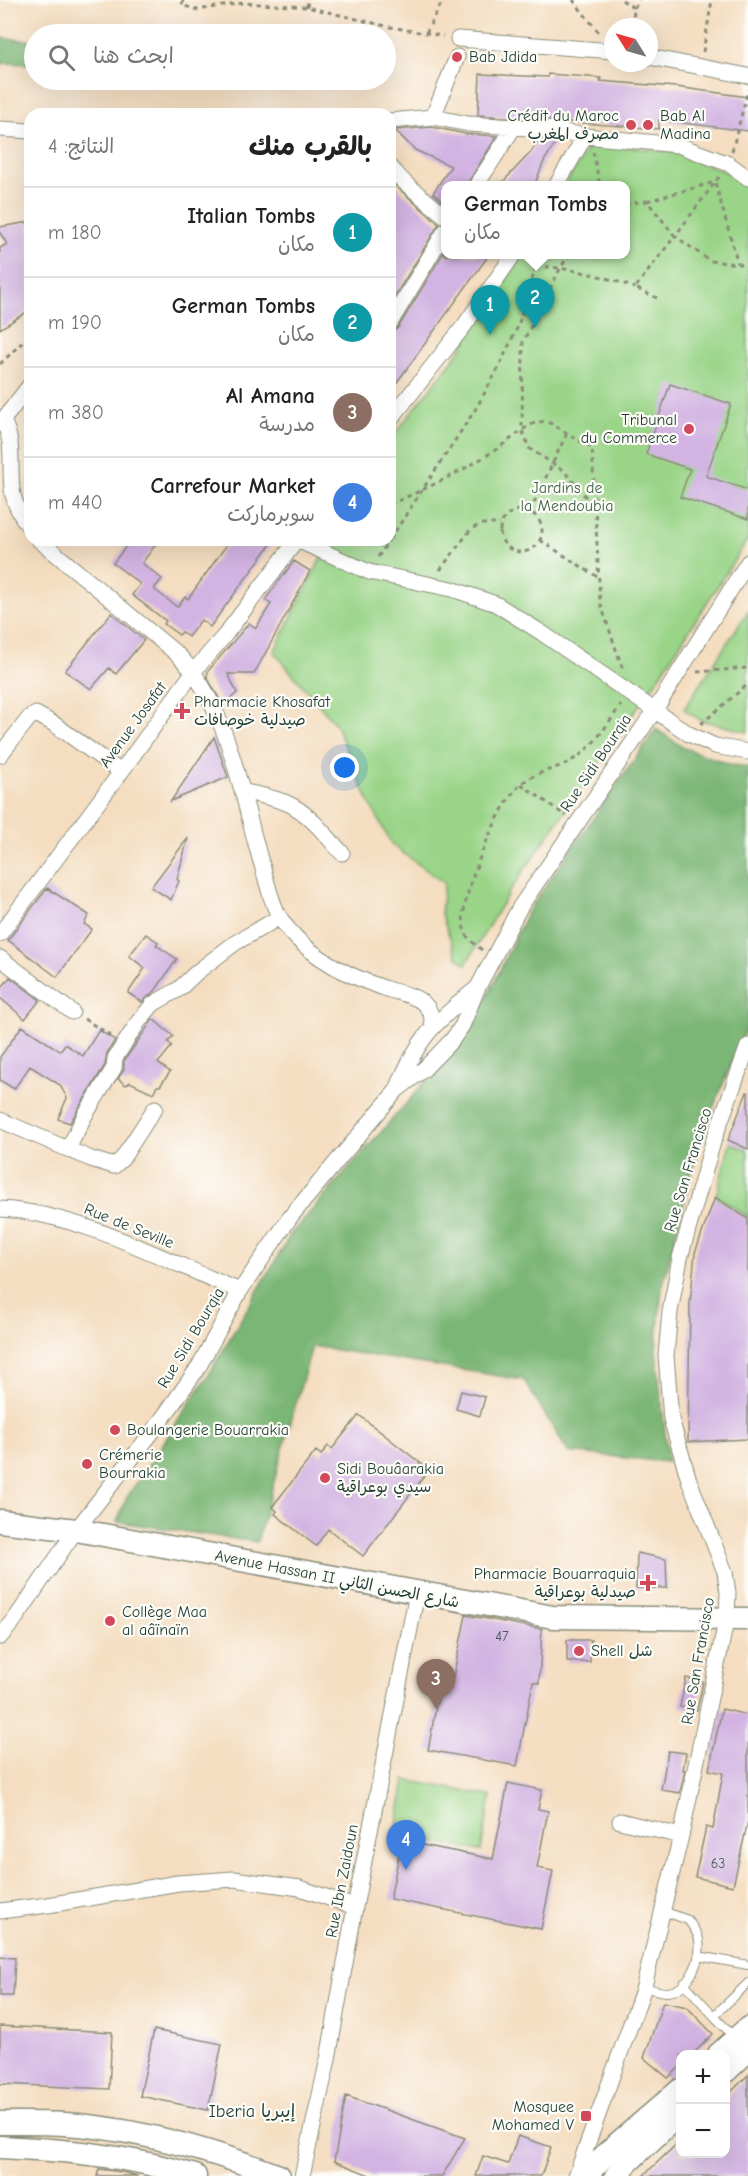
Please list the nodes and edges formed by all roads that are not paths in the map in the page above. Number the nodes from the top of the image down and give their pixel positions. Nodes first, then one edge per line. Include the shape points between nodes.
1 (458, 39) road end
2 (604, 47) edge
3 (457, 57) dead end
4 (658, 59) edge
5 (748, 76) edge
6 (433, 117) junction
7 (396, 121) edge
8 (514, 127) junction
9 (0, 129) edge
10 (24, 131) edge
11 (587, 136) junction
12 (396, 178) edge
13 (748, 178) edge
14 (479, 181) edge
15 (559, 181) edge
16 (441, 213) edge
17 (441, 238) edge
18 (511, 259) edge
19 (396, 313) edge
20 (24, 393) edge
21 (396, 412) edge
22 (1, 423) edge
23 (24, 520) edge
24 (46, 546) edge
25 (292, 546) edge
26 (310, 546) edge
27 (748, 562) edge
28 (194, 671) junction
29 (655, 710) junction
30 (748, 752) edge
31 (0, 755) edge
32 (121, 772) junction
33 (242, 791) junction
34 (342, 853) dead end
35 (280, 917) junction
36 (0, 934) edge
37 (0, 958) edge
38 (478, 987) junction
39 (72, 1012) road end
40 (433, 1026) junction
41 (748, 1046) edge
42 (397, 1090) junction
43 (155, 1108) dead end
44 (0, 1120) edge
45 (68, 1149) junction
46 (0, 1209) edge
47 (240, 1291) junction
48 (0, 1521) edge
49 (76, 1530) junction
50 (417, 1593) junction
51 (737, 1618) edge
52 (0, 1637) edge
53 (620, 1821) dead end
54 (681, 1836) junction
55 (355, 1906) junction
56 (0, 1911) edge
57 (663, 1911) junction
58 (698, 1956) junction
59 (748, 1965) edge
60 (684, 1983) junction
61 (748, 1983) edge
62 (644, 1987) junction
63 (714, 2016) junction
64 (744, 2039) edge
65 (727, 2050) edge
66 (730, 2064) edge
67 (676, 2094) edge
68 (676, 2118) edge
69 (0, 2123) edge
70 (0, 2148) edge
71 (195, 2176) edge
72 (279, 2176) edge
73 (302, 2176) edge
74 (576, 2176) edge
75 (585, 2176) edge
76 (616, 2176) edge

1 - 2 street
3 - 6 street
4 - 5 street
6 - 7 street
6 - 8 street
8 - 11 street
8 - 14 street
9 - 10 street
11 - 13 street via 678,145 729,165
11 - 15 street
12 - 16 street
17 - 19 street
18 - 21 street
20 - 22 street
22 - 23 street via 10,441 13,497
24 - 28 street
25 - 28 street, Avenue Josafat
26 - 29 street via 369,572 441,587 496,604
27 - 29 street, Rue Sidi Bourqia
28 - 32 street, Avenue Josafat
28 - 33 street via 219,722
29 - 30 street via 689,734 715,746
29 - 38 street, Rue Sidi Bourqia via 520,907
31 - 32 street via 36,714
32 - 36 street, Avenue Josafat
33 - 34 street via 295,807
33 - 35 street
35 - 40 street via 328,963 419,1000 430,1012
35 - 45 street via 236,943 153,1005 115,1058 114,1068
37 - 39 street
38 - 40 street, Rue Sidi Bourqia
38 - 42 street, Rue Sidi Bourqia via 452,1040
40 - 42 street, Rue Sidi Bourqia via 411,1058
41 - 51 street, Rue San Francisco via 713,1142 680,1258 666,1355 671,1419 689,1480 725,1572
42 - 47 street, Rue Sidi Bourqia via 291,1216
43 - 45 street via 116,1166
44 - 45 street
46 - 47 street, Rue de Seville via 48,1216 100,1232
47 - 49 street, Rue Sidi Bourqia via 198,1368
48 - 49 main road, Avenue Hassan II شارع الحسن الثاني
49 - 50 main road, Avenue Hassan II شارع الحسن الثاني
49 - 52 street, Rue Sidi Bourqia
50 - 51 main road, Avenue Hassan II شارع الحسن الثاني via 553,1617
50 - 55 street, Rue Ibn Zaidoun
51 - 54 street, Rue San Francisco
53 - 54 street
54 - 57 street, Rue San Francisco
55 - 56 street via 300,1888 234,1879 178,1883
55 - 73 street, Rue Ibn Zaidoun
57 - 58 lane via 688,1920 699,1939
57 - 62 street, Rue San Francisco
58 - 59 lane
58 - 60 lane
60 - 62 lane via 668,1992
60 - 63 lane
61 - 63 lane
62 - 74 street, Rue San Francisco
63 - 64 lane
64 - 65 main road
64 - 66 main road
67 - 75 main road
68 - 76 main road
69 - 72 main road via 88,2126 157,2139
70 - 71 main road via 106,2154

